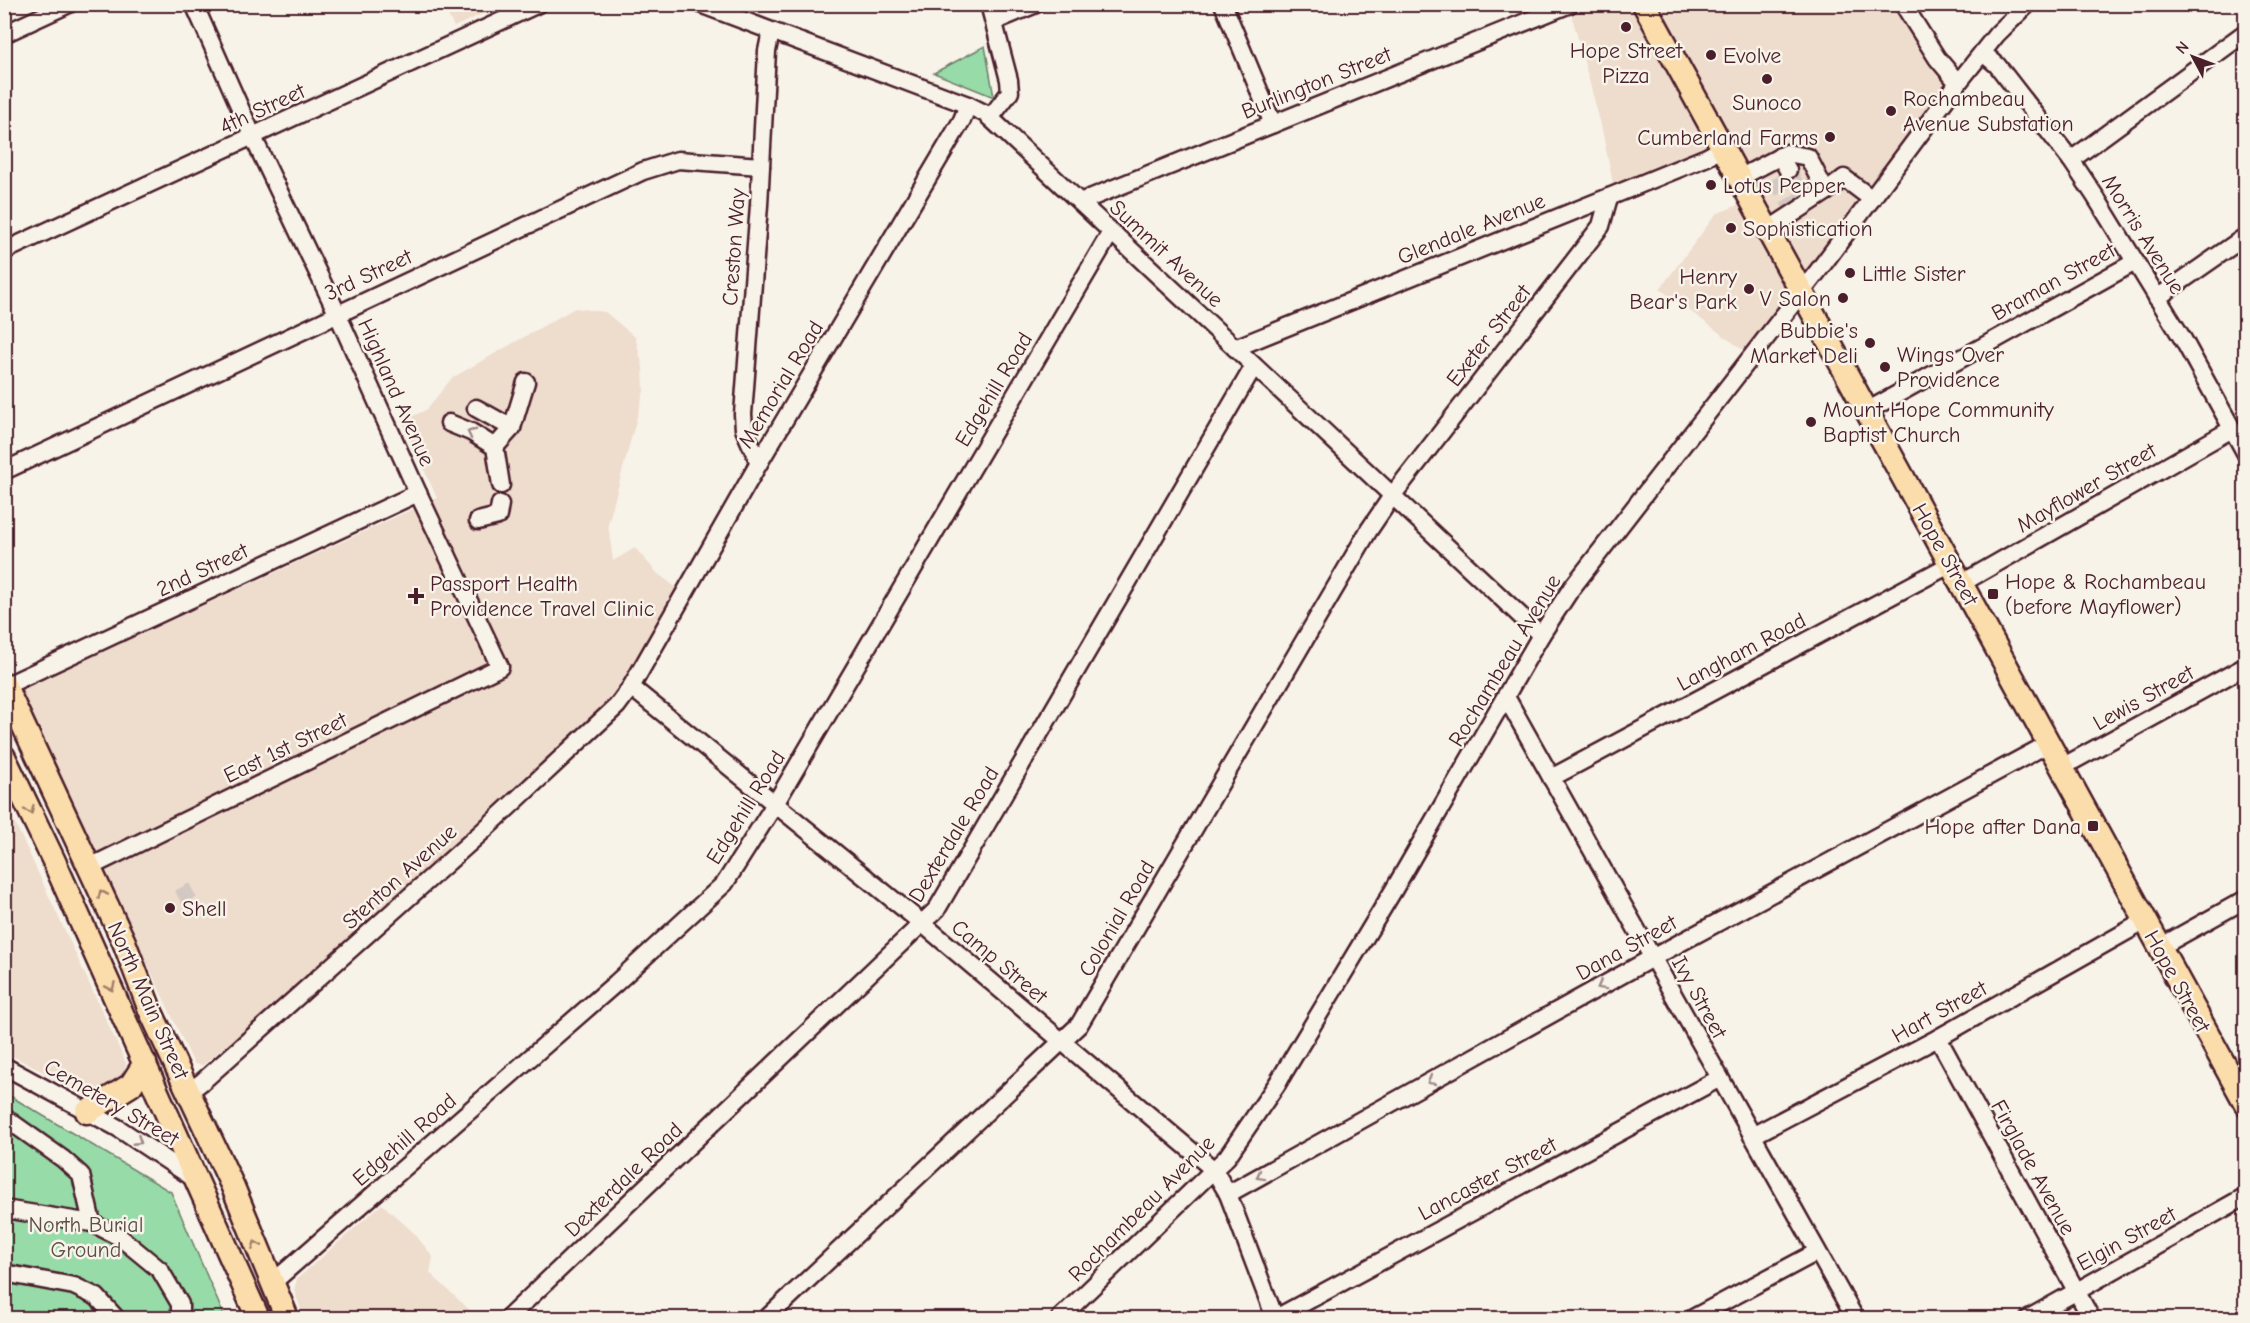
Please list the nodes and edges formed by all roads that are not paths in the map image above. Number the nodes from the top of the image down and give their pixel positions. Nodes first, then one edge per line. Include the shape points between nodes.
1 (69, 4) edge
2 (194, 4) edge
3 (538, 4) edge
4 (700, 4) edge
5 (989, 4) edge
6 (1036, 4) edge
7 (1223, 4) edge
8 (1570, 4) edge
9 (1644, 4) edge
10 (1903, 4) edge
11 (2028, 4) edge
12 (995, 21) junction
13 (771, 32) junction
14 (2246, 32) edge
15 (4, 34) edge
16 (1983, 52) junction
17 (1958, 83) junction
18 (969, 105) junction
19 (990, 118) junction
20 (1273, 124) junction
21 (253, 137) junction
22 (1723, 148) junction
23 (2071, 160) junction
24 (761, 166) junction
25 (1739, 178) junction
26 (1826, 192) junction
27 (1609, 198) junction
28 (1872, 199) junction
29 (1080, 202) junction
30 (1767, 230) junction
31 (1111, 232) junction
32 (2246, 236) edge
33 (4, 251) edge
34 (2135, 262) junction
35 (1801, 292) junction
36 (2157, 298) junction
37 (337, 313) junction
38 (1234, 348) junction
39 (1254, 366) junction
40 (526, 382) dead end
41 (476, 408) dead end
42 (1867, 411) junction
43 (449, 423) dead end
44 (512, 428) junction
45 (2232, 429) junction
46 (495, 447) junction
47 (2246, 454) edge
48 (759, 463) junction
49 (4, 471) edge
50 (501, 485) dead end
51 (418, 493) junction
52 (1392, 496) junction
53 (500, 504) dead end
54 (478, 521) dead end
55 (1956, 573) junction
56 (1541, 635) junction
57 (2246, 666) edge
58 (500, 667) joint
59 (5, 685) edge
60 (631, 687) junction
61 (1506, 697) junction
62 (2048, 744) junction
63 (4, 757) edge
64 (2062, 767) junction
65 (1551, 778) junction
66 (775, 804) junction
67 (90, 867) junction
68 (2246, 899) edge
69 (2145, 921) junction
70 (923, 924) junction
71 (124, 942) junction
72 (2160, 947) junction
73 (94, 951) junction
74 (1652, 958) junction
75 (1938, 1038) junction
76 (1061, 1041) junction
77 (145, 1063) junction
78 (4, 1066) edge
79 (1720, 1078) junction
80 (189, 1092) junction
81 (2246, 1104) edge
82 (87, 1112) junction
83 (4, 1117) edge
84 (1752, 1136) junction
85 (1214, 1170) junction
86 (196, 1179) junction
87 (1228, 1194) junction
88 (2246, 1196) edge
89 (4, 1209) edge
90 (92, 1223) junction
91 (1817, 1252) junction
92 (4, 1273) edge
93 (272, 1284) junction
94 (2077, 1292) junction
95 (116, 1318) edge
96 (180, 1318) edge
97 (258, 1318) edge
98 (287, 1318) edge
99 (508, 1318) edge
100 (768, 1318) edge
101 (1060, 1318) edge
102 (1275, 1318) edge
103 (1693, 1318) edge
104 (1855, 1318) edge
105 (2029, 1318) edge
106 (2091, 1318) edge

1 - 15 street
2 - 21 street, Highland Avenue
3 - 21 street, 4th Street
4 - 13 street, Summit Avenue
5 - 12 street
6 - 12 street
7 - 20 street
8 - 20 street, Burlington Street
9 - 22 main road, Hope Street
10 - 17 street
11 - 16 street, Rochambeau Avenue
12 - 19 street via 1010,92
13 - 18 street, Summit Avenue
13 - 24 street, Creston Way
14 - 23 street
16 - 17 street, Rochambeau Avenue
16 - 23 street, Morris Avenue
17 - 28 street, Rochambeau Avenue
18 - 19 street, Summit Avenue
18 - 48 street, Memorial Road
19 - 29 street, Summit Avenue
20 - 29 street, Burlington Street
21 - 33 street, 4th Street
21 - 37 street, Highland Avenue
22 - 25 main road, Hope Street
22 - 27 street, Glendale Avenue
23 - 34 street, Morris Avenue
24 - 37 street, 3rd Street via 678,160 643,171
24 - 48 street, Creston Way via 743,414 744,429
25 - 26 street via 1777,167 1787,153 1808,157
25 - 30 main road, Hope Street
26 - 28 street via 1844,178
26 - 30 street via 1799,205
27 - 38 street, Glendale Avenue
27 - 52 street, Exeter Street via 1601,226
28 - 35 street, Rochambeau Avenue
29 - 31 street, Summit Avenue
30 - 35 main road, Hope Street
31 - 38 street, Summit Avenue
31 - 66 street, Edgehill Road
32 - 36 street
34 - 36 street, Morris Avenue
34 - 42 street, Braman Street
35 - 42 main road, Hope Street
35 - 56 street, Rochambeau Avenue via 1571,590
36 - 45 street, Morris Avenue
37 - 49 street, 3rd Street
37 - 51 street, Highland Avenue
38 - 39 street, Summit Avenue
39 - 52 street, Summit Avenue
39 - 70 street, Dexterdale Road via 937,909
40 - 44 street
41 - 44 street
42 - 55 main road, Hope Street
46 -> 43 street
44 - 46 street
45 - 47 street, Morris Avenue
45 - 55 street, Mayflower Street
46 - 50 street
48 - 60 street, Memorial Road
51 - 58 street, Highland Avenue
51 - 59 street, 2nd Street
52 - 56 street, Summit Avenue
52 - 76 street, Colonial Road via 1079,1025
53 - 54 street via 498,516
55 - 62 main road, Hope Street
55 - 65 street, Langham Road
56 - 61 street, Rochambeau Avenue
57 - 64 street, Lewis Street
58 - 67 street, East 1st Street
59 - 67 main road, North Main Street
60 - 66 street, Camp Street
60 - 80 street, Stenton Avenue via 602,722 517,800
61 - 65 street, Ivy Street
61 - 85 street, Rochambeau Avenue via 1277,1084
62 - 64 main road, Hope Street
62 - 74 street, Dana Street
63 -> 73 main road, North Main Street
64 - 69 main road, Hope Street
65 - 74 street, Ivy Street
66 - 70 street, Camp Street
66 - 93 street, Edgehill Road via 725,883
71 -> 67 main road, North Main Street
68 - 72 street
69 - 72 main road, Hope Street
69 - 75 street, Hart Street
70 - 76 street, Camp Street
70 - 99 street, Dexterdale Road
71 - 73 main road
71 - 80 main road, North Main Street via 150,1010
72 - 81 main road, Hope Street
73 -> 77 main road, North Main Street
74 - 79 street, Ivy Street
74 -> 87 street, Dana Street
75 - 84 street, Hart Street
75 - 94 street, Firglade Avenue
76 - 85 street, Camp Street
76 - 100 street, Colonial Road
77 - 82 main road via 131,1086
77 - 86 main road, North Main Street
78 - 82 street, Cemetery Street
79 - 84 street, Ivy Street
79 - 102 street, Lancaster Street
93 -> 80 main road, North Main Street
82 -> 86 street, Cemetery Street
83 - 90 street via 81,1175
84 - 91 street, Ivy Street
85 - 87 street, Camp Street
85 - 101 street, Rochambeau Avenue
86 - 97 main road, North Main Street
87 - 102 street, Camp Street
88 - 94 street, Elgin Street
89 - 90 street
90 - 96 street via 160,1270 180,1304
91 - 103 street
91 - 104 street, Ivy Street
92 - 95 street via 74,1286 97,1297
93 - 98 main road, North Main Street
94 - 105 street, Elgin Street
94 - 106 street, Firglade Avenue

